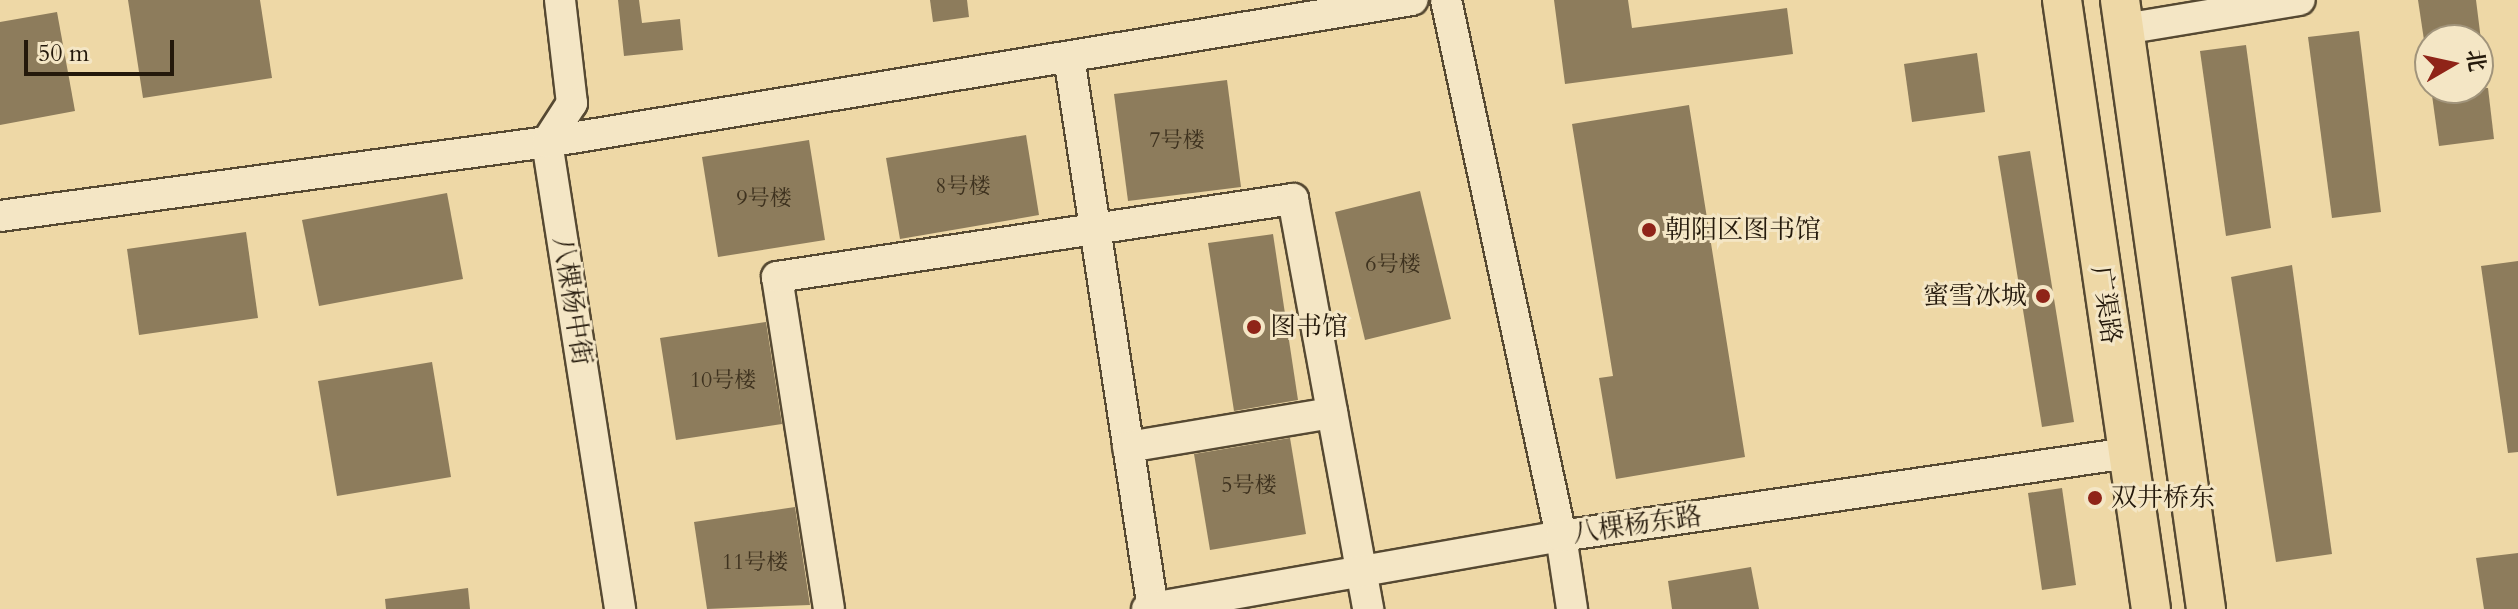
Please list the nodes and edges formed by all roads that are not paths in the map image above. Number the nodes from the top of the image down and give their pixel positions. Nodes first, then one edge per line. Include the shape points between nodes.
1 (560, 0) edge
2 (1412, 0) edge
3 (1446, 0) edge
4 (2062, 0) edge
5 (2300, 0) edge
6 (2122, 14) edge
7 (1069, 57) junction
8 (547, 142) junction
9 (0, 216) edge
10 (1095, 228) junction
11 (1332, 413) junction
12 (1128, 447) junction
13 (2128, 453) junction
14 (1561, 536) junction
15 (1362, 569) junction
16 (1153, 608) edge
17 (620, 609) edge
18 (829, 609) edge
19 (1147, 609) edge
20 (1368, 609) edge
21 (1572, 609) edge
22 (2151, 609) edge
23 (2206, 609) edge

1 - 8 street via 572,103
2 - 7 street
3 - 14 street
4 - 13 main road, 广渠路
5 - 6 street
6 - 23 main road
7 - 8 street
7 - 10 street
8 - 9 street
8 - 17 street, 八棵杨中街
10 - 11 street via 1293,199
10 - 12 street
10 - 18 street via 777,277
11 - 12 street
11 - 15 street
12 - 16 street
13 - 14 street, 八棵杨东路
13 - 22 main road, 广渠路
14 - 15 street, 八棵杨东路
14 - 21 street
15 - 16 street, 八棵杨东路
15 - 20 street
16 - 19 street, 八棵杨东路

